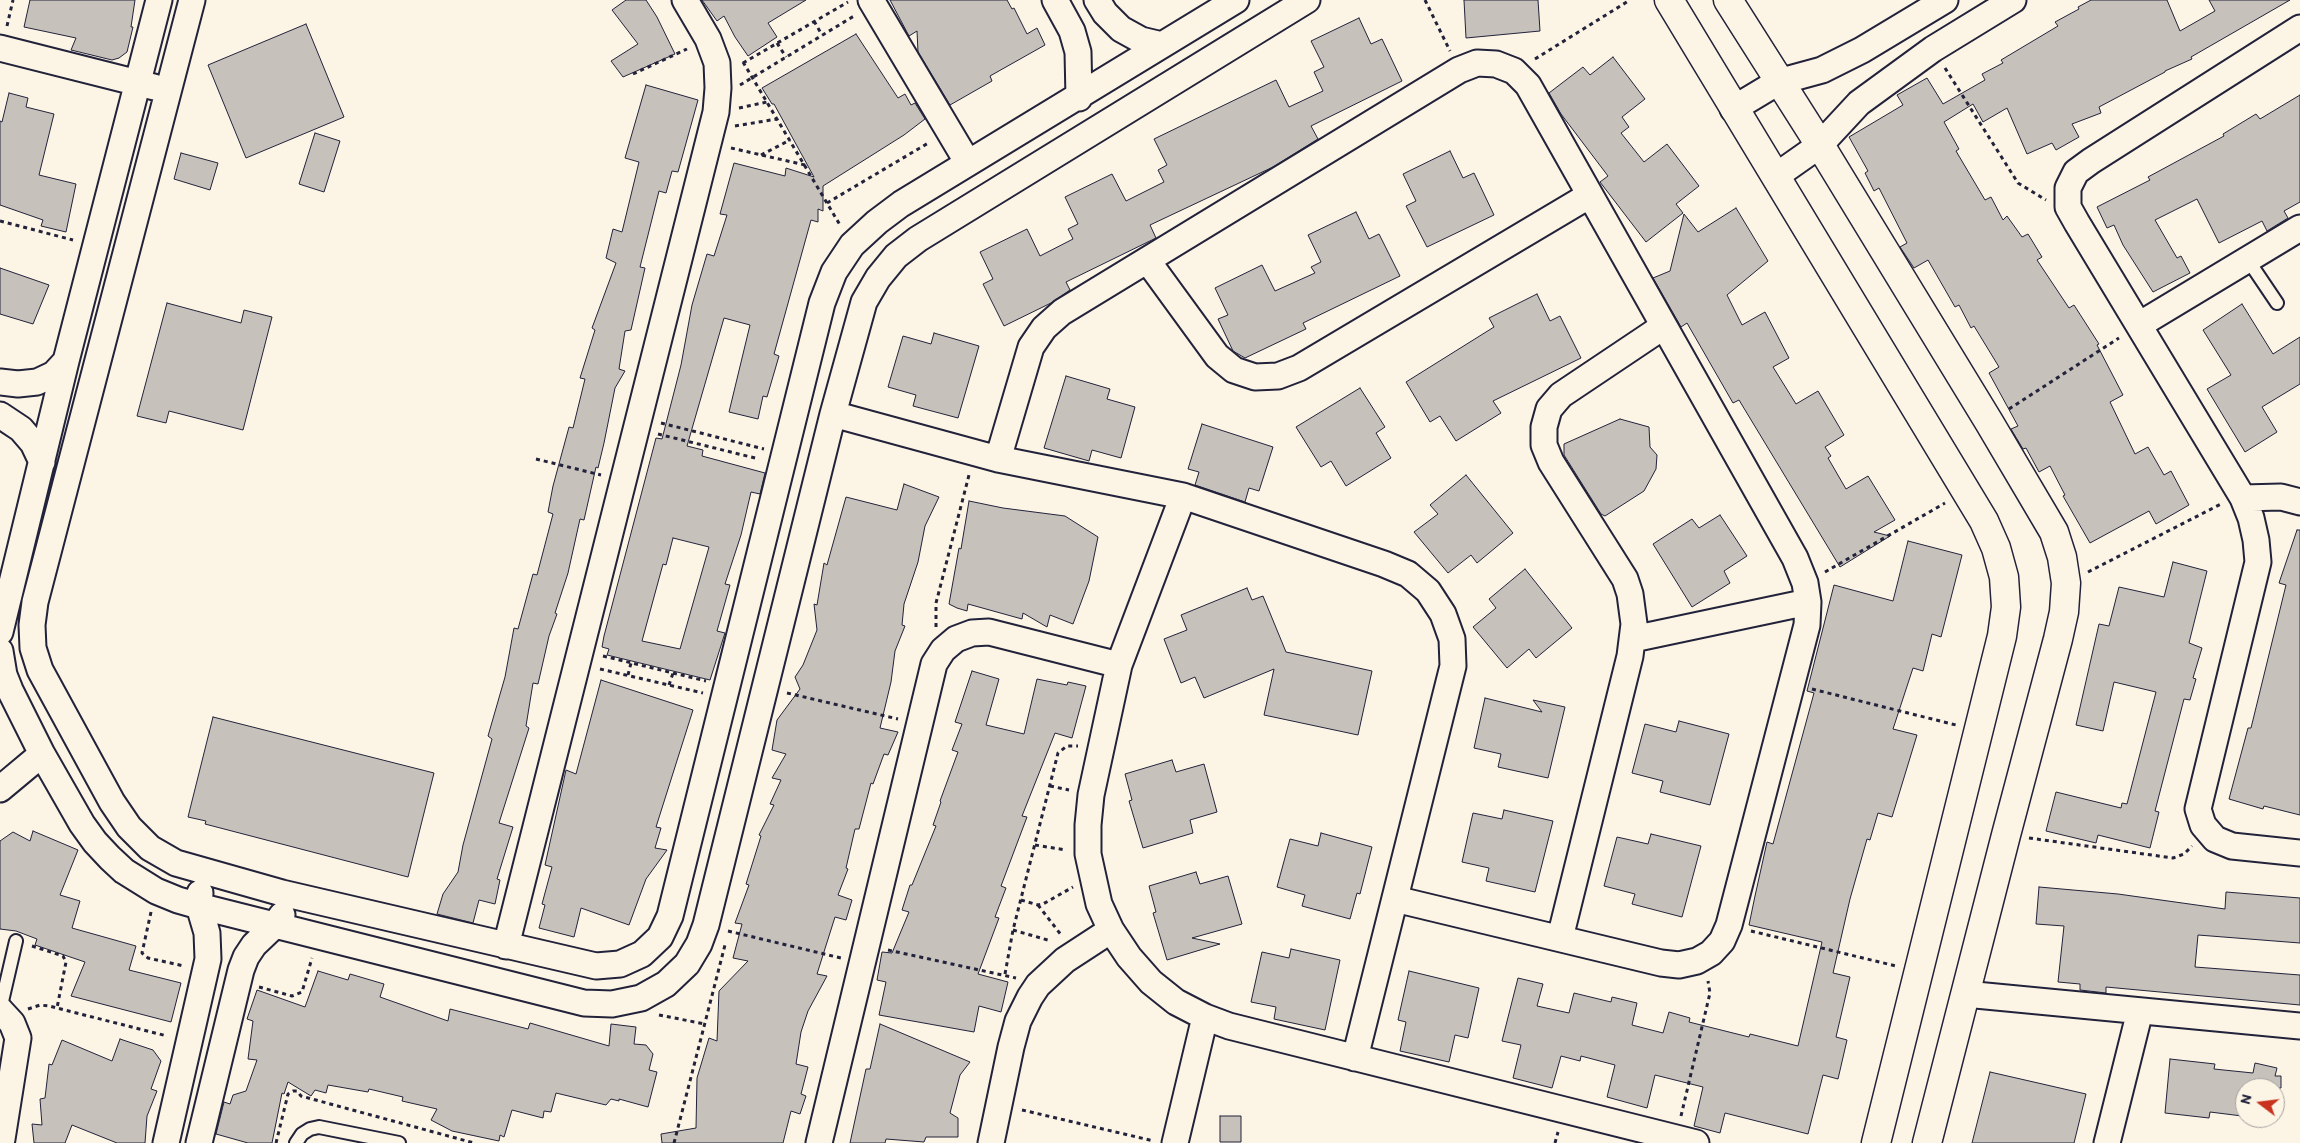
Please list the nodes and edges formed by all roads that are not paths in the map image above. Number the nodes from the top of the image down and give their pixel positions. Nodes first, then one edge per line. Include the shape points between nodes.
1 (158, 0) edge
2 (192, 0) edge
3 (685, 0) edge
4 (1055, 0) edge
5 (1097, 0) edge
6 (1236, 0) edge
7 (1669, 0) edge
8 (1728, 0) edge
9 (1945, 0) edge
10 (2013, 0) edge
11 (865, 1) edge
12 (1304, 1) edge
13 (2300, 28) edge
14 (1162, 45) junction
15 (0, 48) edge
16 (1778, 82) junction
17 (138, 83) junction
18 (168, 90) junction
19 (1079, 98) junction
20 (1733, 109) junction
21 (1820, 145) junction
22 (968, 163) junction
23 (1776, 176) junction
24 (1590, 194) junction
25 (2300, 228) edge
26 (1147, 260) junction
27 (2248, 260) junction
28 (2278, 303) dead end
29 (2138, 325) junction
30 (1664, 326) junction
31 (66, 361) junction
32 (0, 382) edge
33 (833, 414) junction
34 (0, 415) edge
35 (998, 459) junction
36 (42, 462) junction
37 (1183, 496) junction
38 (2243, 498) junction
39 (2300, 502) edge
40 (1806, 593) junction
41 (0, 632) edge
42 (1633, 639) junction
43 (0, 651) edge
44 (1119, 665) junction
45 (725, 697) junction
46 (758, 715) junction
47 (42, 754) junction
48 (0, 789) edge
49 (2300, 853) edge
50 (217, 875) junction
51 (282, 893) junction
52 (1395, 899) junction
53 (199, 906) junction
54 (275, 925) junction
55 (1111, 930) junction
56 (1560, 938) junction
57 (16, 941) road end
58 (506, 946) junction
59 (1965, 994) junction
60 (2140, 1011) junction
61 (4, 1014) edge
62 (1205, 1017) junction
63 (2300, 1026) edge
64 (1355, 1058) junction
65 (1686, 1140) edge
66 (0, 1142) edge
67 (166, 1143) edge
68 (199, 1143) edge
69 (296, 1143) edge
70 (399, 1143) edge
71 (819, 1143) edge
72 (991, 1143) edge
73 (1175, 1143) edge
74 (1876, 1143) edge
75 (1927, 1143) edge
76 (2107, 1143) edge

1 - 17 street
2 - 18 street
3 - 58 street via 708,39 717,63 718,88 710,137
4 - 19 street via 1072,31 1078,52
5 - 14 street via 1121,29 1141,40
6 - 14 street
7 - 20 street
8 - 16 street
9 - 16 street via 1842,61
10 - 21 street via 1933,49 1859,103
11 - 22 street
12 - 33 street via 918,239 896,256 864,302
13 - 29 street via 2076,172 2068,188 2068,207
14 - 19 street
15 - 17 street
16 - 20 street
16 - 21 street
17 - 18 street
17 - 31 street
18 - 50 street via 35,602 33,648 40,670 128,827 150,848 176,864
19 - 22 street
20 - 23 street
21 - 23 street
21 - 59 street via 2054,532 2062,557 2066,583 2064,612
22 - 45 street via 877,222 852,245 834,272 822,303
23 - 74 street via 1984,522 2004,577 2006,607 2002,636
24 - 26 street via 1299,368 1278,376 1255,377 1234,370 1217,356
24 - 26 street via 1528,85 1514,71 1496,64 1477,63 1459,70
24 - 30 street
25 - 27 street
26 - 35 street via 1062,312 1044,328 1024,369
27 - 28 lane
27 - 29 street
29 - 38 street
30 - 40 street via 1796,558
30 - 42 street via 1561,395 1549,409 1544,427 1544,445 1551,462 1624,579 1633,608
31 - 32 street via 54,374 37,382
31 - 36 street
33 - 35 street
33 - 46 street
34 - 36 street via 21,429 33,443
35 - 37 street
36 - 41 street
37 - 44 street
37 - 52 street via 1408,574 1428,591 1443,614 1452,639 1453,666
38 - 39 street via 2281,497
38 - 49 street via 2251,518 2258,562 2198,809 2203,825 2215,839 2232,846
40 - 42 street
40 - 56 street via 1807,624 1729,925 1722,940 1711,953 1697,961 1679,965
42 - 56 street
43 - 47 street via 10,690
44 - 55 street via 1088,825 1090,865 1099,904
44 - 71 street via 989,632 972,633 956,639 934,664
45 - 46 street
45 - 58 street via 670,916 660,937 642,954 620,964 596,966
46 - 54 street via 717,928 699,944 687,964 666,984 641,998 612,1004 584,1003
47 - 48 street
47 - 53 street via 95,842 124,871 156,891
50 - 51 street
50 - 53 street via 200,892
51 - 54 street via 284,911
51 - 58 street
52 - 56 street
52 - 64 street
53 - 54 street
53 - 67 street via 209,946 206,972
54 - 68 street via 246,957
55 - 62 street via 1129,958 1151,982 1176,1002
55 - 72 street via 1075,948 1038,985 1018,1021
57 - 61 lane
59 - 60 street
59 - 75 street
60 - 63 street
60 - 76 street
61 - 66 street via 18,1038
62 - 64 street
62 - 73 street
64 - 65 street
69 - 70 lane via 302,1134 319,1127

